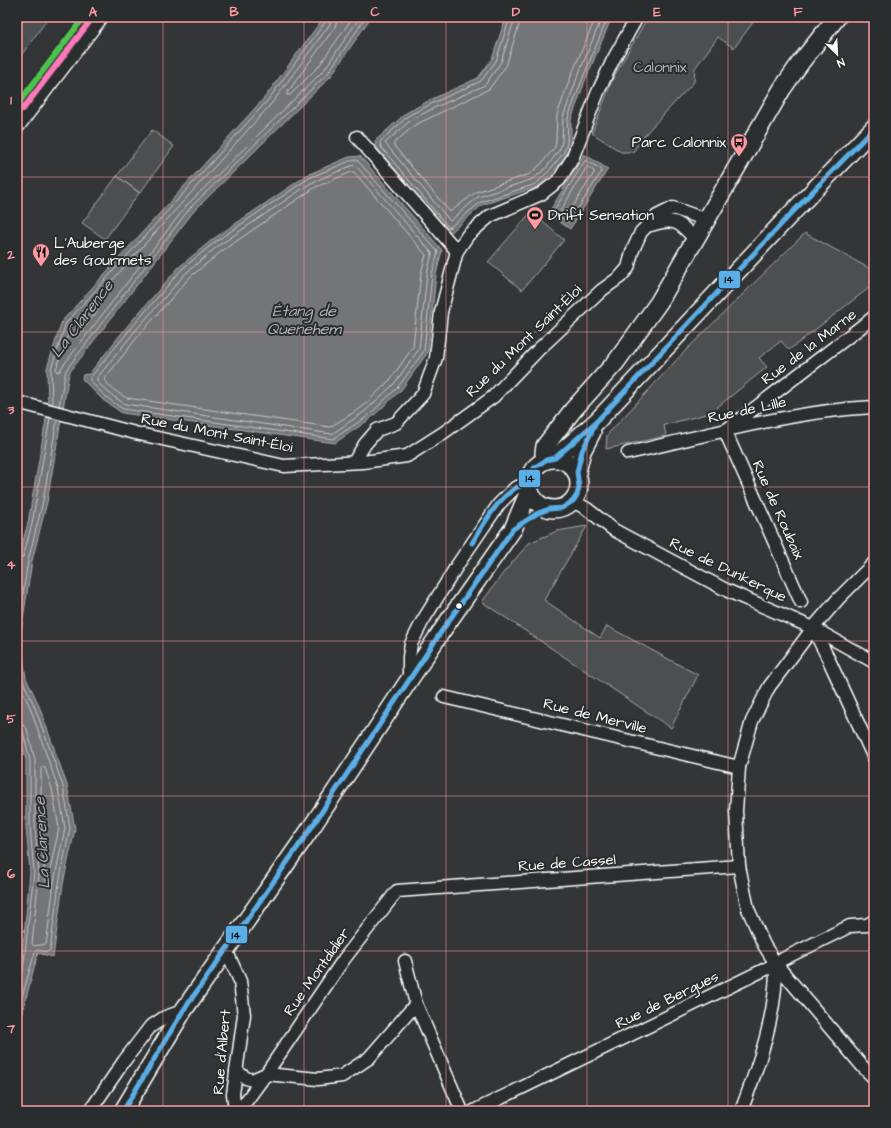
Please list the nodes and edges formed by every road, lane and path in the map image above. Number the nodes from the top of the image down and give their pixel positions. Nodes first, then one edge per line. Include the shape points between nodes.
1 (102, 17) edge
2 (638, 17) edge
3 (837, 17) edge
4 (17, 128) edge
5 (874, 128) edge
6 (356, 138) dead end
7 (707, 220) junction
8 (646, 227) junction
9 (696, 240) junction
10 (457, 251) junction
11 (874, 317) edge
12 (17, 402) edge
13 (874, 407) edge
14 (597, 421) junction
15 (725, 431) junction
16 (628, 453) dead end
17 (550, 459) junction
18 (354, 462) junction
19 (577, 472) junction
20 (529, 487) junction
21 (573, 501) junction
22 (549, 509) junction
23 (513, 529) junction
24 (874, 563) edge
25 (801, 602) dead end
26 (813, 628) junction
27 (874, 662) edge
28 (410, 679) junction
29 (444, 696) dead end
30 (874, 758) edge
31 (738, 767) junction
32 (739, 866) junction
33 (397, 891) joint
34 (874, 921) edge
35 (226, 950) junction
36 (405, 961) dead end
37 (776, 964) junction
38 (416, 1004) junction
39 (183, 1011) junction
40 (236, 1071) junction
41 (266, 1074) junction
42 (874, 1078) edge
43 (90, 1111) edge
44 (123, 1111) edge
45 (235, 1111) edge
46 (239, 1111) edge
47 (462, 1111) edge
48 (474, 1111) edge
49 (741, 1111) edge

1 - 4 street
2 - 10 street via 612,60 572,159 559,180 541,194 490,216 468,235
3 - 7 main road via 782,89
5 - 14 main road
6 - 10 street
7 - 8 street, Rue du Mont Saint-Éloi via 674,208 657,216
7 - 9 main road
8 - 9 street via 665,220 676,222
8 - 18 street, Rue du Mont Saint-Éloi via 632,252 628,268 620,277 602,290 539,349 493,397 444,434 407,456
9 - 17 main road via 659,302 616,362 572,410 545,446 544,453
10 - 18 street via 441,312 436,358 423,394 396,423 377,430
11 - 15 street, Rue de la Marne
12 - 18 street, Rue du Mont Saint-Éloi via 135,433 284,466
13 - 15 street, Rue de Lille via 784,418
14 - 17 main road
14 - 19 main road via 582,451
15 - 16 street, Rue de Lille
15 - 25 street, Rue de Roubaix
17 - 19 main road via 565,461
17 - 20 main road via 540,462 532,471
19 - 21 main road via 579,487
20 - 22 main road via 536,502
20 - 23 main road
20 - 28 street via 515,488 499,504 422,622 411,644
21 - 22 main road via 562,508
21 - 26 street, Rue de Dunkerque via 614,530 715,584
22 - 23 main road
23 - 28 main road
24 - 26 street
26 - 27 street, Rue de Dunkerque
26 - 30 street
26 - 31 street via 769,686 752,721
28 - 35 main road
29 - 31 street, Rue de Merville
31 - 32 street via 736,811
32 - 33 street, Rue de Cassel
32 - 37 street via 748,909 764,945
33 - 41 street, Rue Montdidier via 344,959
34 - 37 street, Rue de Bergues via 867,925 850,926
35 - 39 main road
35 - 40 street, Rue d'Albert via 240,981 244,1015
36 - 38 street
37 - 42 street
37 - 48 street, Rue de Bergues
37 - 49 street via 776,981 768,1029
38 - 41 street via 369,1058 342,1076 318,1079
38 - 47 street
39 - 43 street via 165,1017 150,1027
39 - 44 main road
40 - 41 street via 252,1080
40 - 45 street, Rue d'Albert via 233,1094
41 - 46 street, Rue Montdidier

